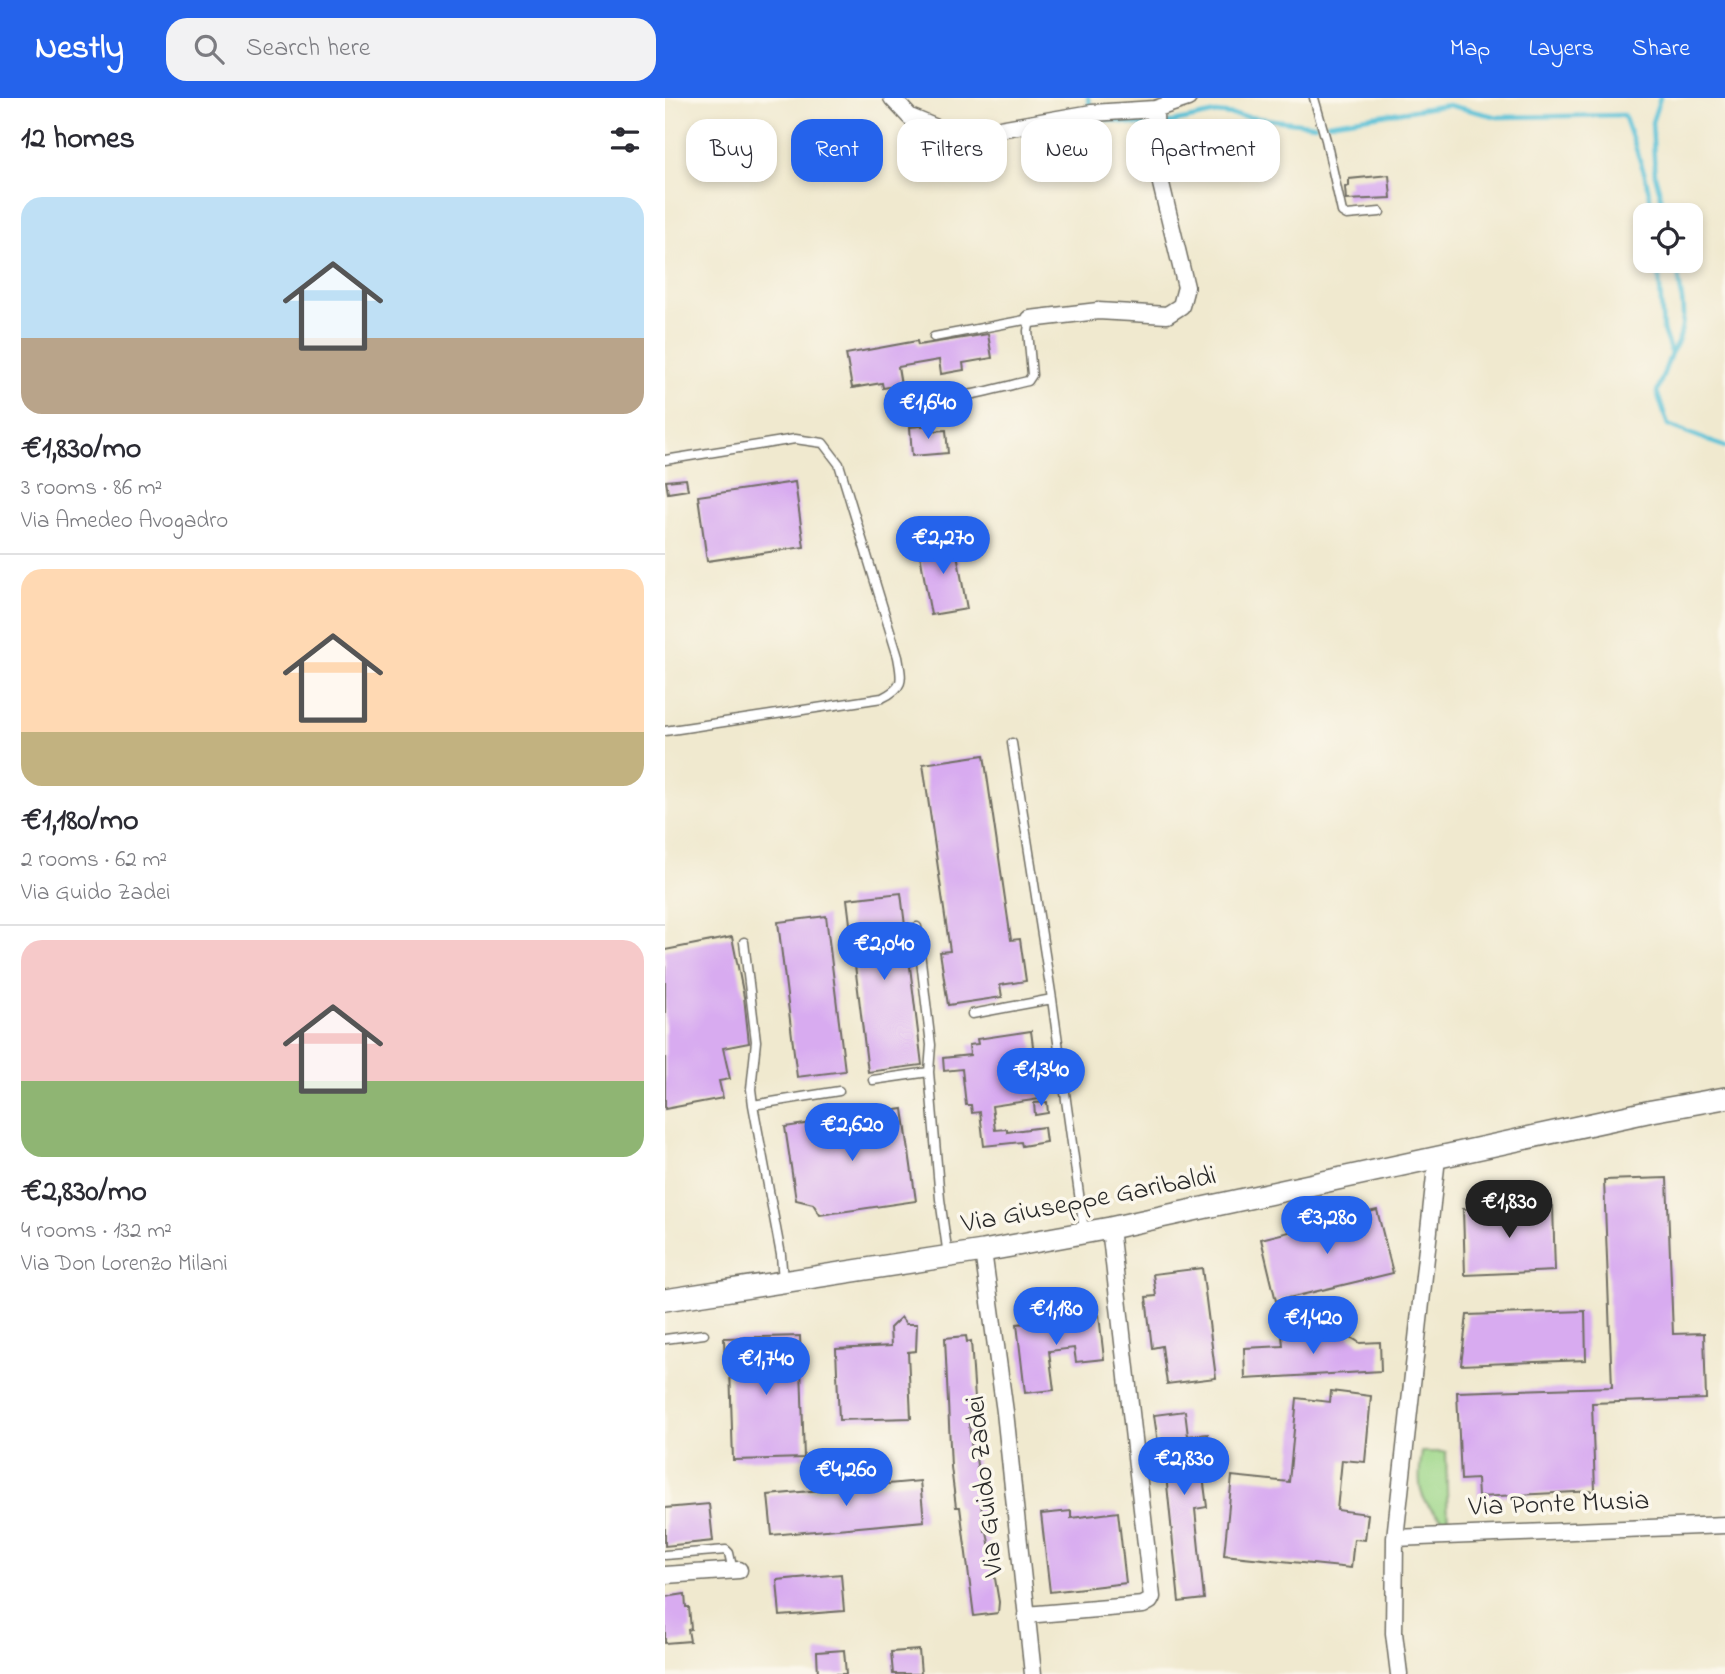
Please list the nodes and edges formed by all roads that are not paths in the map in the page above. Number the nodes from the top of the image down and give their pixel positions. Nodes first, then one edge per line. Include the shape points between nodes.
1 (892, 98) edge
2 (1188, 98) edge
3 (1314, 98) edge
4 (1155, 109) junction
5 (1380, 212) dead end
6 (1030, 318) junction
7 (934, 337) dead end
8 (910, 395) dead end
9 (665, 460) edge
10 (665, 731) edge
11 (1011, 743) dead end
12 (917, 927) dead end
13 (744, 942) dead end
14 (1052, 999) junction
15 (972, 1014) dead end
16 (929, 1072) junction
17 (873, 1080) dead end
18 (839, 1091) dead end
19 (1725, 1098) edge
20 (753, 1105) junction
21 (1437, 1158) junction
22 (1110, 1228) junction
23 (1085, 1233) junction
24 (983, 1251) junction
25 (949, 1256) junction
26 (783, 1282) junction
27 (665, 1300) edge
28 (704, 1334) dead end
29 (665, 1339) edge
30 (1725, 1525) edge
31 (1395, 1538) junction
32 (665, 1555) edge
33 (736, 1570) joint
34 (665, 1575) edge
35 (1026, 1615) junction
36 (1033, 1674) edge
37 (1399, 1674) edge

1 - 4 street via 910,117 939,129 971,134 1092,113
2 - 4 street
3 - 5 lane via 1342,212
4 - 6 street via 1156,163 1186,287 1181,306 1167,315 1098,312
6 - 7 lane
6 - 8 lane via 1032,376 1028,381 953,398
9 - 10 lane via 795,439 823,443 839,464 901,675 896,691 882,698
11 - 14 lane
12 - 16 lane via 931,1045
13 - 20 lane via 756,1041
14 - 15 lane
14 - 23 lane
16 - 17 lane
16 - 25 lane
18 - 20 lane
19 - 21 street, Via Giuseppe Garibaldi
20 - 26 lane
21 - 22 street, Via Giuseppe Garibaldi
21 - 31 street
22 - 23 street, Via Giuseppe Garibaldi
22 - 35 street via 1152,1597 1143,1605
23 - 24 street, Via Giuseppe Garibaldi
24 - 25 street, Via Giuseppe Garibaldi
24 - 35 street, Via Guido Zadei
25 - 26 street, Via Giuseppe Garibaldi
26 - 27 street, Via Giuseppe Garibaldi
28 - 29 lane
30 - 31 street, Via Ponte Musia
31 - 37 street via 1394,1633
32 - 33 lane via 726,1550
33 - 34 street
35 - 36 street, Via Guido Zadei

